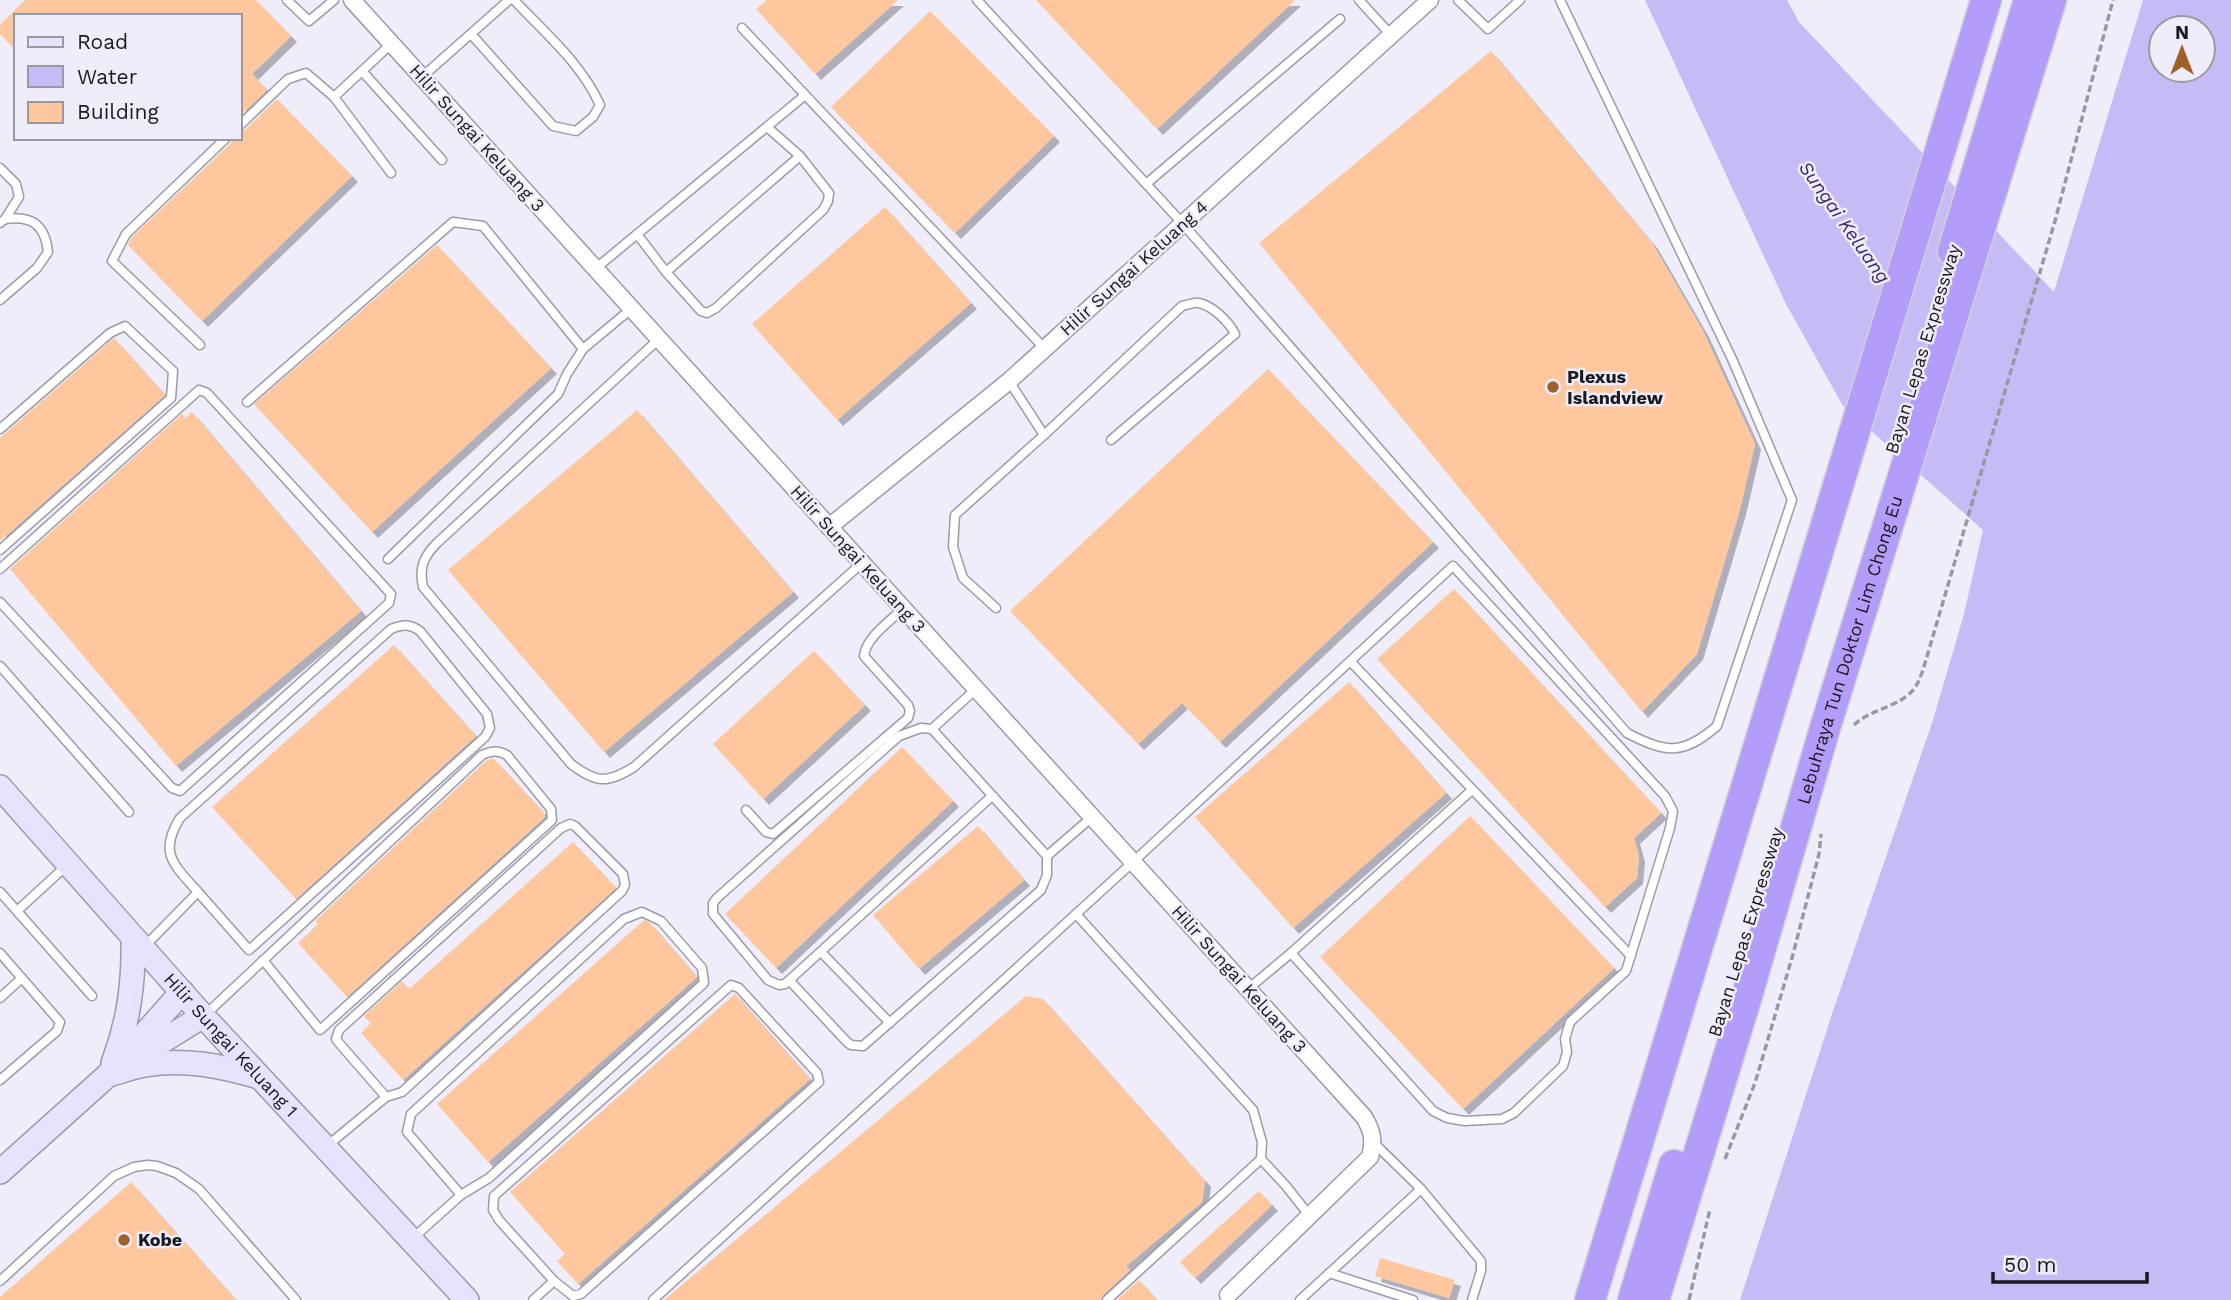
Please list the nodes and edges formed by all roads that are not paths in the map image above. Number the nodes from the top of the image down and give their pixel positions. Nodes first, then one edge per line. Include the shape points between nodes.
1 (288, 0) edge
2 (334, 0) edge
3 (512, 0) edge
4 (976, 0) edge
5 (1359, 0) edge
6 (1430, 0) edge
7 (1458, 0) edge
8 (1520, 0) edge
9 (1560, 0) edge
10 (1986, 0) edge
11 (2002, 0) edge
12 (2029, 0) edge
13 (2051, 0) edge
14 (361, 3) edge
15 (1340, 19) dead end
16 (742, 29) dead end
17 (471, 34) junction
18 (1391, 35) junction
19 (391, 44) junction
20 (362, 71) junction
21 (422, 77) junction
22 (804, 96) junction
23 (334, 97) junction
24 (242, 123) edge
25 (767, 127) junction
26 (224, 140) edge
27 (800, 156) junction
28 (442, 160) dead end
29 (0, 168) edge
30 (391, 173) dead end
31 (1146, 184) junction
32 (2, 221) edge
33 (1183, 224) junction
34 (637, 234) junction
35 (595, 269) junction
36 (666, 272) junction
37 (0, 300) edge
38 (632, 309) junction
39 (659, 340) junction
40 (200, 345) dead end
41 (583, 349) junction
42 (1045, 349) junction
43 (1009, 381) junction
44 (247, 402) dead end
45 (0, 429) edge
46 (1044, 435) junction
47 (1111, 440) dead end
48 (829, 527) junction
49 (0, 550) edge
50 (388, 559) dead end
51 (862, 563) junction
52 (0, 569) edge
53 (0, 602) edge
54 (903, 608) junction
55 (996, 608) dead end
56 (1350, 662) junction
57 (0, 666) edge
58 (976, 689) junction
59 (932, 729) junction
60 (0, 787) edge
61 (1472, 790) junction
62 (992, 796) junction
63 (746, 810) dead end
64 (129, 812) dead end
65 (1092, 817) junction
66 (1047, 856) junction
67 (1133, 862) junction
68 (68, 864) junction
69 (0, 892) edge
70 (198, 892) junction
71 (17, 911) junction
72 (1076, 914) junction
73 (138, 943) junction
74 (821, 952) junction
75 (0, 953) edge
76 (1291, 953) junction
77 (1631, 956) junction
78 (263, 960) junction
79 (22, 978) junction
80 (790, 981) junction
81 (1248, 989) junction
82 (182, 992) junction
83 (92, 996) dead end
84 (0, 998) edge
85 (203, 1016) junction
86 (890, 1023) junction
87 (108, 1075) junction
88 (259, 1077) junction
89 (0, 1080) edge
90 (386, 1097) junction
91 (1374, 1143) junction
92 (325, 1147) junction
93 (1261, 1159) junction
94 (0, 1172) edge
95 (1420, 1189) junction
96 (461, 1195) junction
97 (1310, 1216) junction
98 (411, 1239) junction
99 (1329, 1273) junction
100 (0, 1281) edge
101 (554, 1281) junction
102 (1228, 1295) dead end
103 (464, 1299) edge
104 (296, 1300) edge
105 (533, 1300) edge
106 (653, 1300) edge
107 (1107, 1300) edge
108 (1300, 1300) edge
109 (1413, 1300) edge
110 (1472, 1300) edge
111 (1590, 1300) edge
112 (1606, 1300) edge
113 (1633, 1300) edge
114 (1654, 1300) edge

1 - 2 lane via 309,21
3 - 17 lane
3 - 17 lane via 592,87 600,105 593,117 576,131 553,126
4 - 31 lane
5 - 18 lane
6 - 18 street, Hilir Sungai Keluang 4
7 - 8 lane via 1488,29
9 - 33 lane via 1733,361 1792,500 1717,726 1698,743 1680,748 1653,746 1627,733
10 - 111 highway
11 - 112 highway, Bayan Lepas Expressway
12 - 113 highway, Bayan Lepas Expressway
13 - 114 highway, Lebuhraya Tun Doktor Lim Chong Eu
14 - 19 street, Hilir Sungai Keluang 3
15 - 31 lane
16 - 22 lane
17 - 21 lane
18 - 33 street, Hilir Sungai Keluang 4
19 - 20 lane
19 - 21 street, Hilir Sungai Keluang 3
20 - 23 lane
20 - 28 lane
21 - 35 street, Hilir Sungai Keluang 3
22 - 25 lane
22 - 42 lane
23 - 24 lane via 306,74 297,76 288,79
23 - 30 lane
25 - 27 lane
25 - 34 lane
26 - 40 lane via 126,233 112,261
27 - 36 lane
27 - 36 lane via 829,193 828,201 716,308 707,313 701,310
29 - 32 lane via 16,184 19,197
31 - 33 lane
32 - 37 lane via 31,220 43,230 48,252 37,268
33 - 42 street, Hilir Sungai Keluang 4
34 - 35 lane
34 - 36 lane
35 - 38 street, Hilir Sungai Keluang 3
38 - 39 street, Hilir Sungai Keluang 3
38 - 41 lane
39 - 48 street, Hilir Sungai Keluang 3
39 - 51 lane via 437,543 421,567 423,587 571,764 597,780 634,767
41 - 44 lane via 483,226 453,222
41 - 50 lane via 558,394
42 - 43 street, Hilir Sungai Keluang 4
43 - 46 lane
43 - 48 street, Hilir Sungai Keluang 4
45 - 49 lane via 110,333 125,326 173,371 171,398
46 - 47 lane via 1182,306 1197,302 1210,307 1235,334
46 - 55 lane via 955,514 953,547 963,578
48 - 51 street, Hilir Sungai Keluang 3
51 - 54 street, Hilir Sungai Keluang 3
52 - 53 lane via 199,390 207,393 391,594 389,603 180,791 172,788
54 - 58 street, Hilir Sungai Keluang 3
54 - 63 lane via 869,641 864,656 908,705 908,718 773,834
56 - 61 lane
56 - 67 lane
56 - 77 lane via 1453,566 1665,796 1672,811 1671,828
57 - 64 lane
58 - 59 lane
58 - 65 street, Hilir Sungai Keluang 3
59 - 62 lane
59 - 80 lane via 899,736 713,902 716,919 768,979 779,985
60 - 68 street, Hilir Sungai Keluang 1
61 - 76 lane
61 - 77 lane
62 - 66 lane
62 - 74 lane
65 - 66 lane
65 - 67 street, Hilir Sungai Keluang 3
66 - 86 lane via 1041,890
67 - 72 lane
67 - 81 street, Hilir Sungai Keluang 3
68 - 71 lane
68 - 73 street, Hilir Sungai Keluang 1
69 - 71 lane
70 - 70 lane via 249,950 485,737 491,728 487,714 421,631 411,625 391,629 180,818 170,834 169,852 177,869
70 - 73 lane
71 - 83 lane
72 - 93 lane via 1253,1110 1262,1142
72 - 106 lane
73 - 82 street, Hilir Sungai Keluang 1
73 - 87 street via 130,1008
74 - 80 lane
74 - 86 lane
75 - 79 lane
76 - 77 lane via 1433,1111 1465,1121 1502,1119 1514,1113 1558,1072 1566,1060 1570,1022 1626,971
76 - 81 lane
78 - 78 lane via 320,1030 552,820 551,809 507,755 499,751 482,755
78 - 85 lane
79 - 84 lane
79 - 89 lane via 58,1018 60,1027
80 - 86 lane via 851,1045 869,1043
81 - 91 street, Hilir Sungai Keluang 3 via 1364,1117
82 - 85 street, Hilir Sungai Keluang 1
82 - 87 street
85 - 87 street
85 - 88 street, Hilir Sungai Keluang 1
87 - 88 street via 145,1065 184,1062 222,1066
87 - 94 street
88 - 92 street, Hilir Sungai Keluang 1
90 - 90 lane via 339,1043 339,1030 561,828 575,825 623,874 622,891 402,1092
90 - 92 lane
91 - 95 lane
91 - 97 street via 1370,1157
92 - 98 street, Hilir Sungai Keluang 1
93 - 97 lane
93 - 107 lane
95 - 99 lane
95 - 110 lane via 1481,1261
96 - 96 lane via 407,1132 411,1114 624,919 642,912 661,921 702,968 704,983 489,1178
96 - 98 lane
97 - 102 street
98 - 103 street, Hilir Sungai Keluang 1
99 - 108 lane
99 - 109 lane
100 - 104 lane via 114,1176 148,1165 176,1173 199,1189
101 - 101 lane via 499,1220 493,1210 494,1196 726,987 739,988 817,1073 819,1082 581,1294 573,1296
101 - 105 lane

